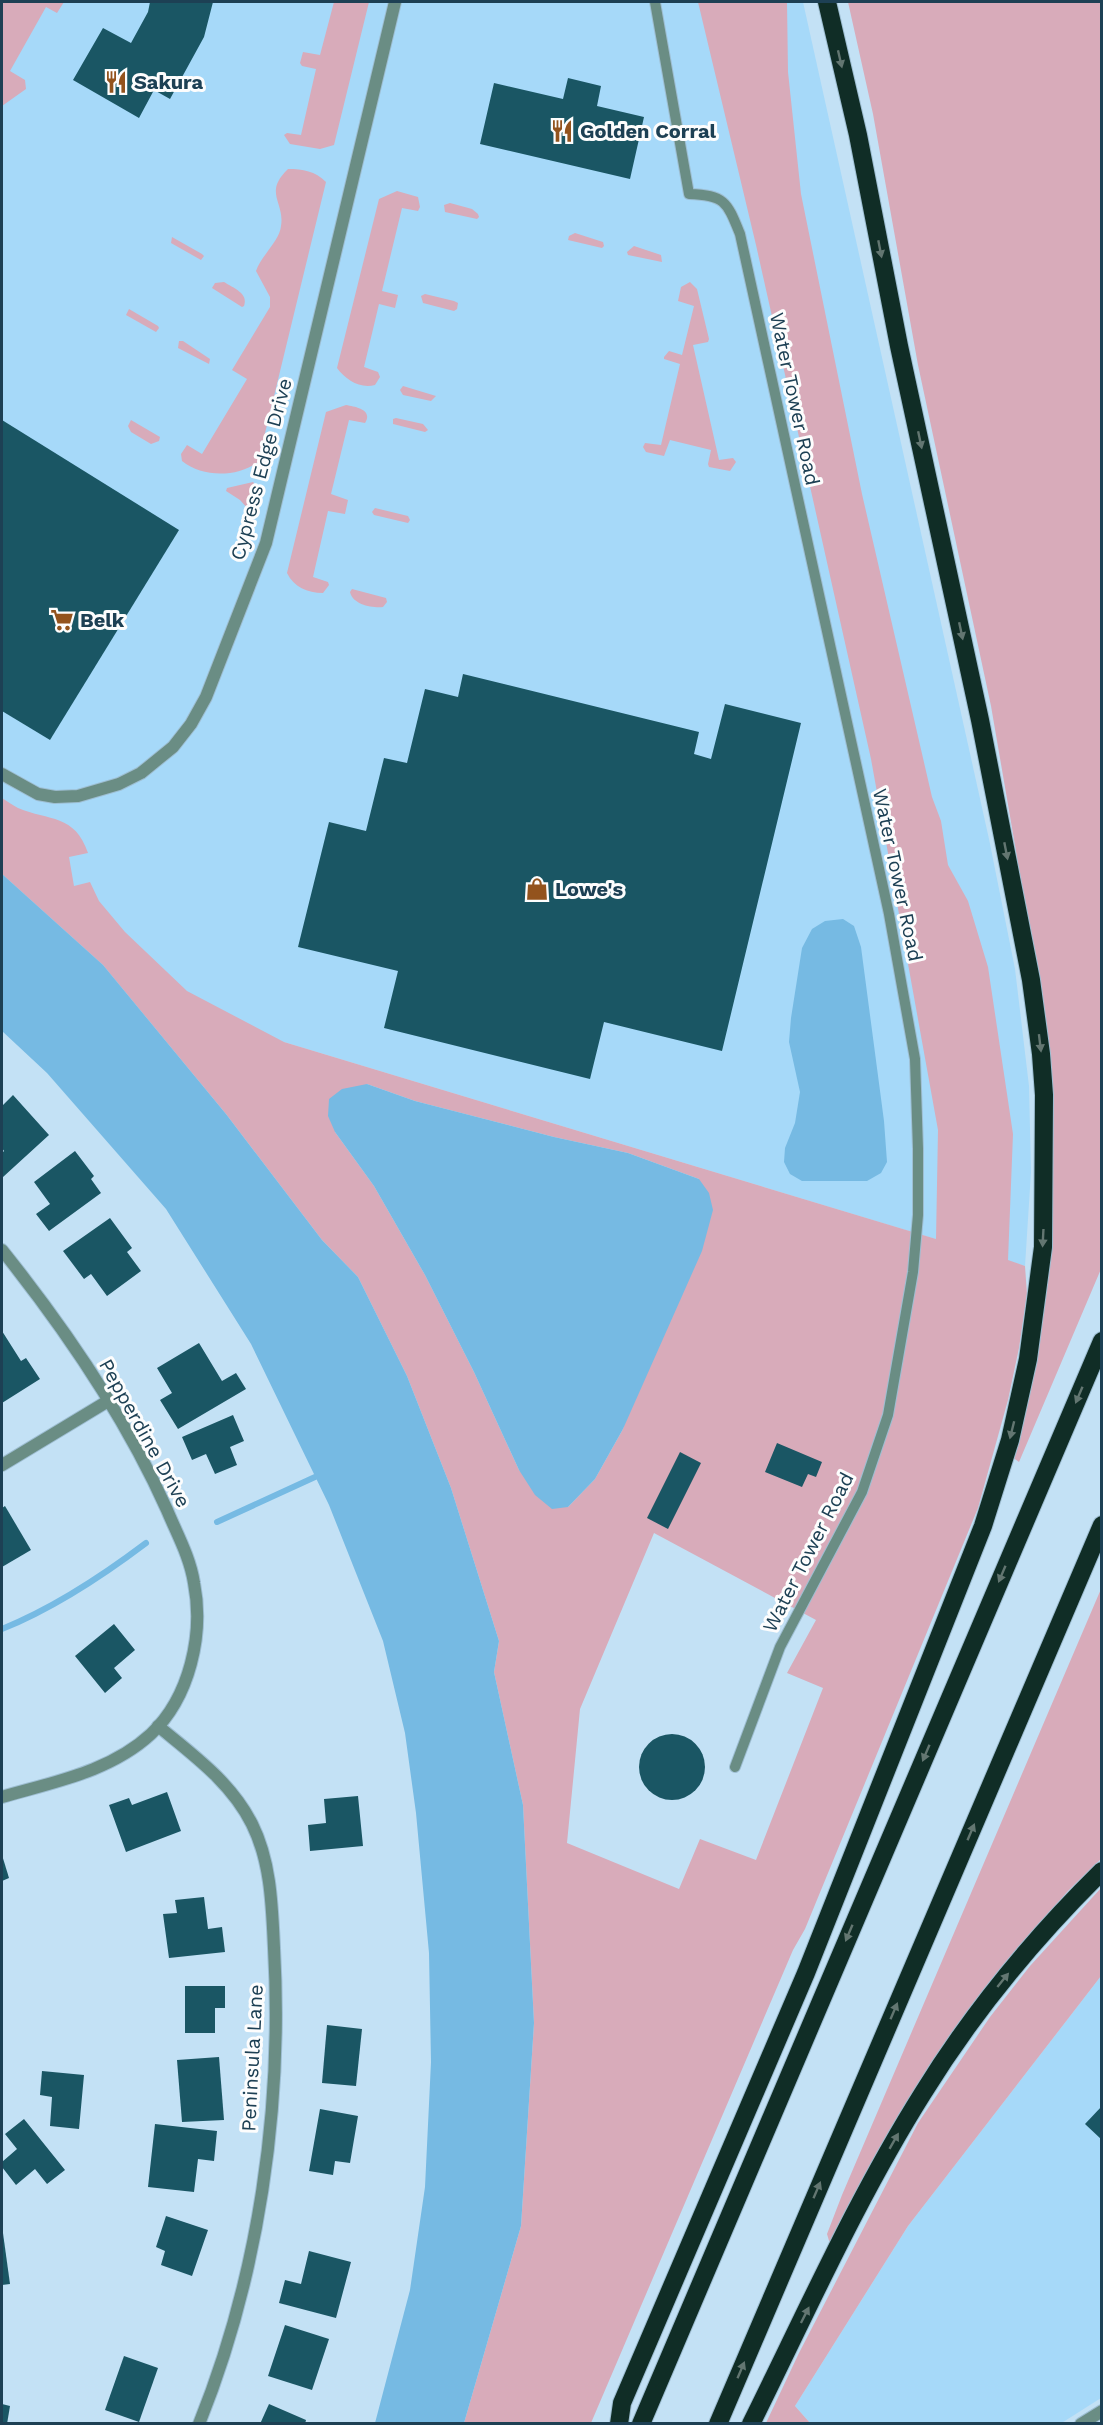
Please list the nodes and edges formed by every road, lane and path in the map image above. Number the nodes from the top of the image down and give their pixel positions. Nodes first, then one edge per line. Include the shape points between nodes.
1 (395, 2) edge
2 (655, 2) edge
3 (827, 2) edge
4 (2, 774) edge
5 (2, 1250) edge
6 (1101, 1341) edge
7 (108, 1401) junction
8 (2, 1465) edge
9 (1101, 1525) edge
10 (158, 1726) junction
11 (735, 1767) dead end
12 (2, 1797) edge
13 (1101, 1870) edge
14 (1101, 2411) edge
15 (199, 2424) edge
16 (620, 2424) edge
17 (641, 2424) edge
18 (718, 2424) edge
19 (751, 2424) edge
20 (1081, 2424) edge

1 - 4 street, Cypress Edge Drive via 266,543 206,697 173,747 141,773 119,784 78,796 55,797 23,788
2 - 11 lane, Water Tower Road via 689,194 721,200 740,234 889,914 915,1059 916,1244 888,1415 862,1492 780,1647
3 -> 16 highway via 858,135 1031,980 1044,1095 1043,1247 1018,1405 983,1526 806,1973 622,2403
5 - 7 street, Pepperdine Drive via 66,1335
6 -> 17 highway
7 - 8 street
7 - 10 street, Pepperdine Drive via 158,1491 194,1582 197,1628 191,1661 180,1694
18 -> 9 highway
10 - 12 street, Pepperdine Drive via 107,1764
10 - 15 street, Peninsula Lane via 216,1775 246,1813 265,1859 272,1914 274,2060 263,2179 242,2288
19 -> 13 highway via 890,2148 923,2092 985,2002 1043,1931
14 - 20 street

